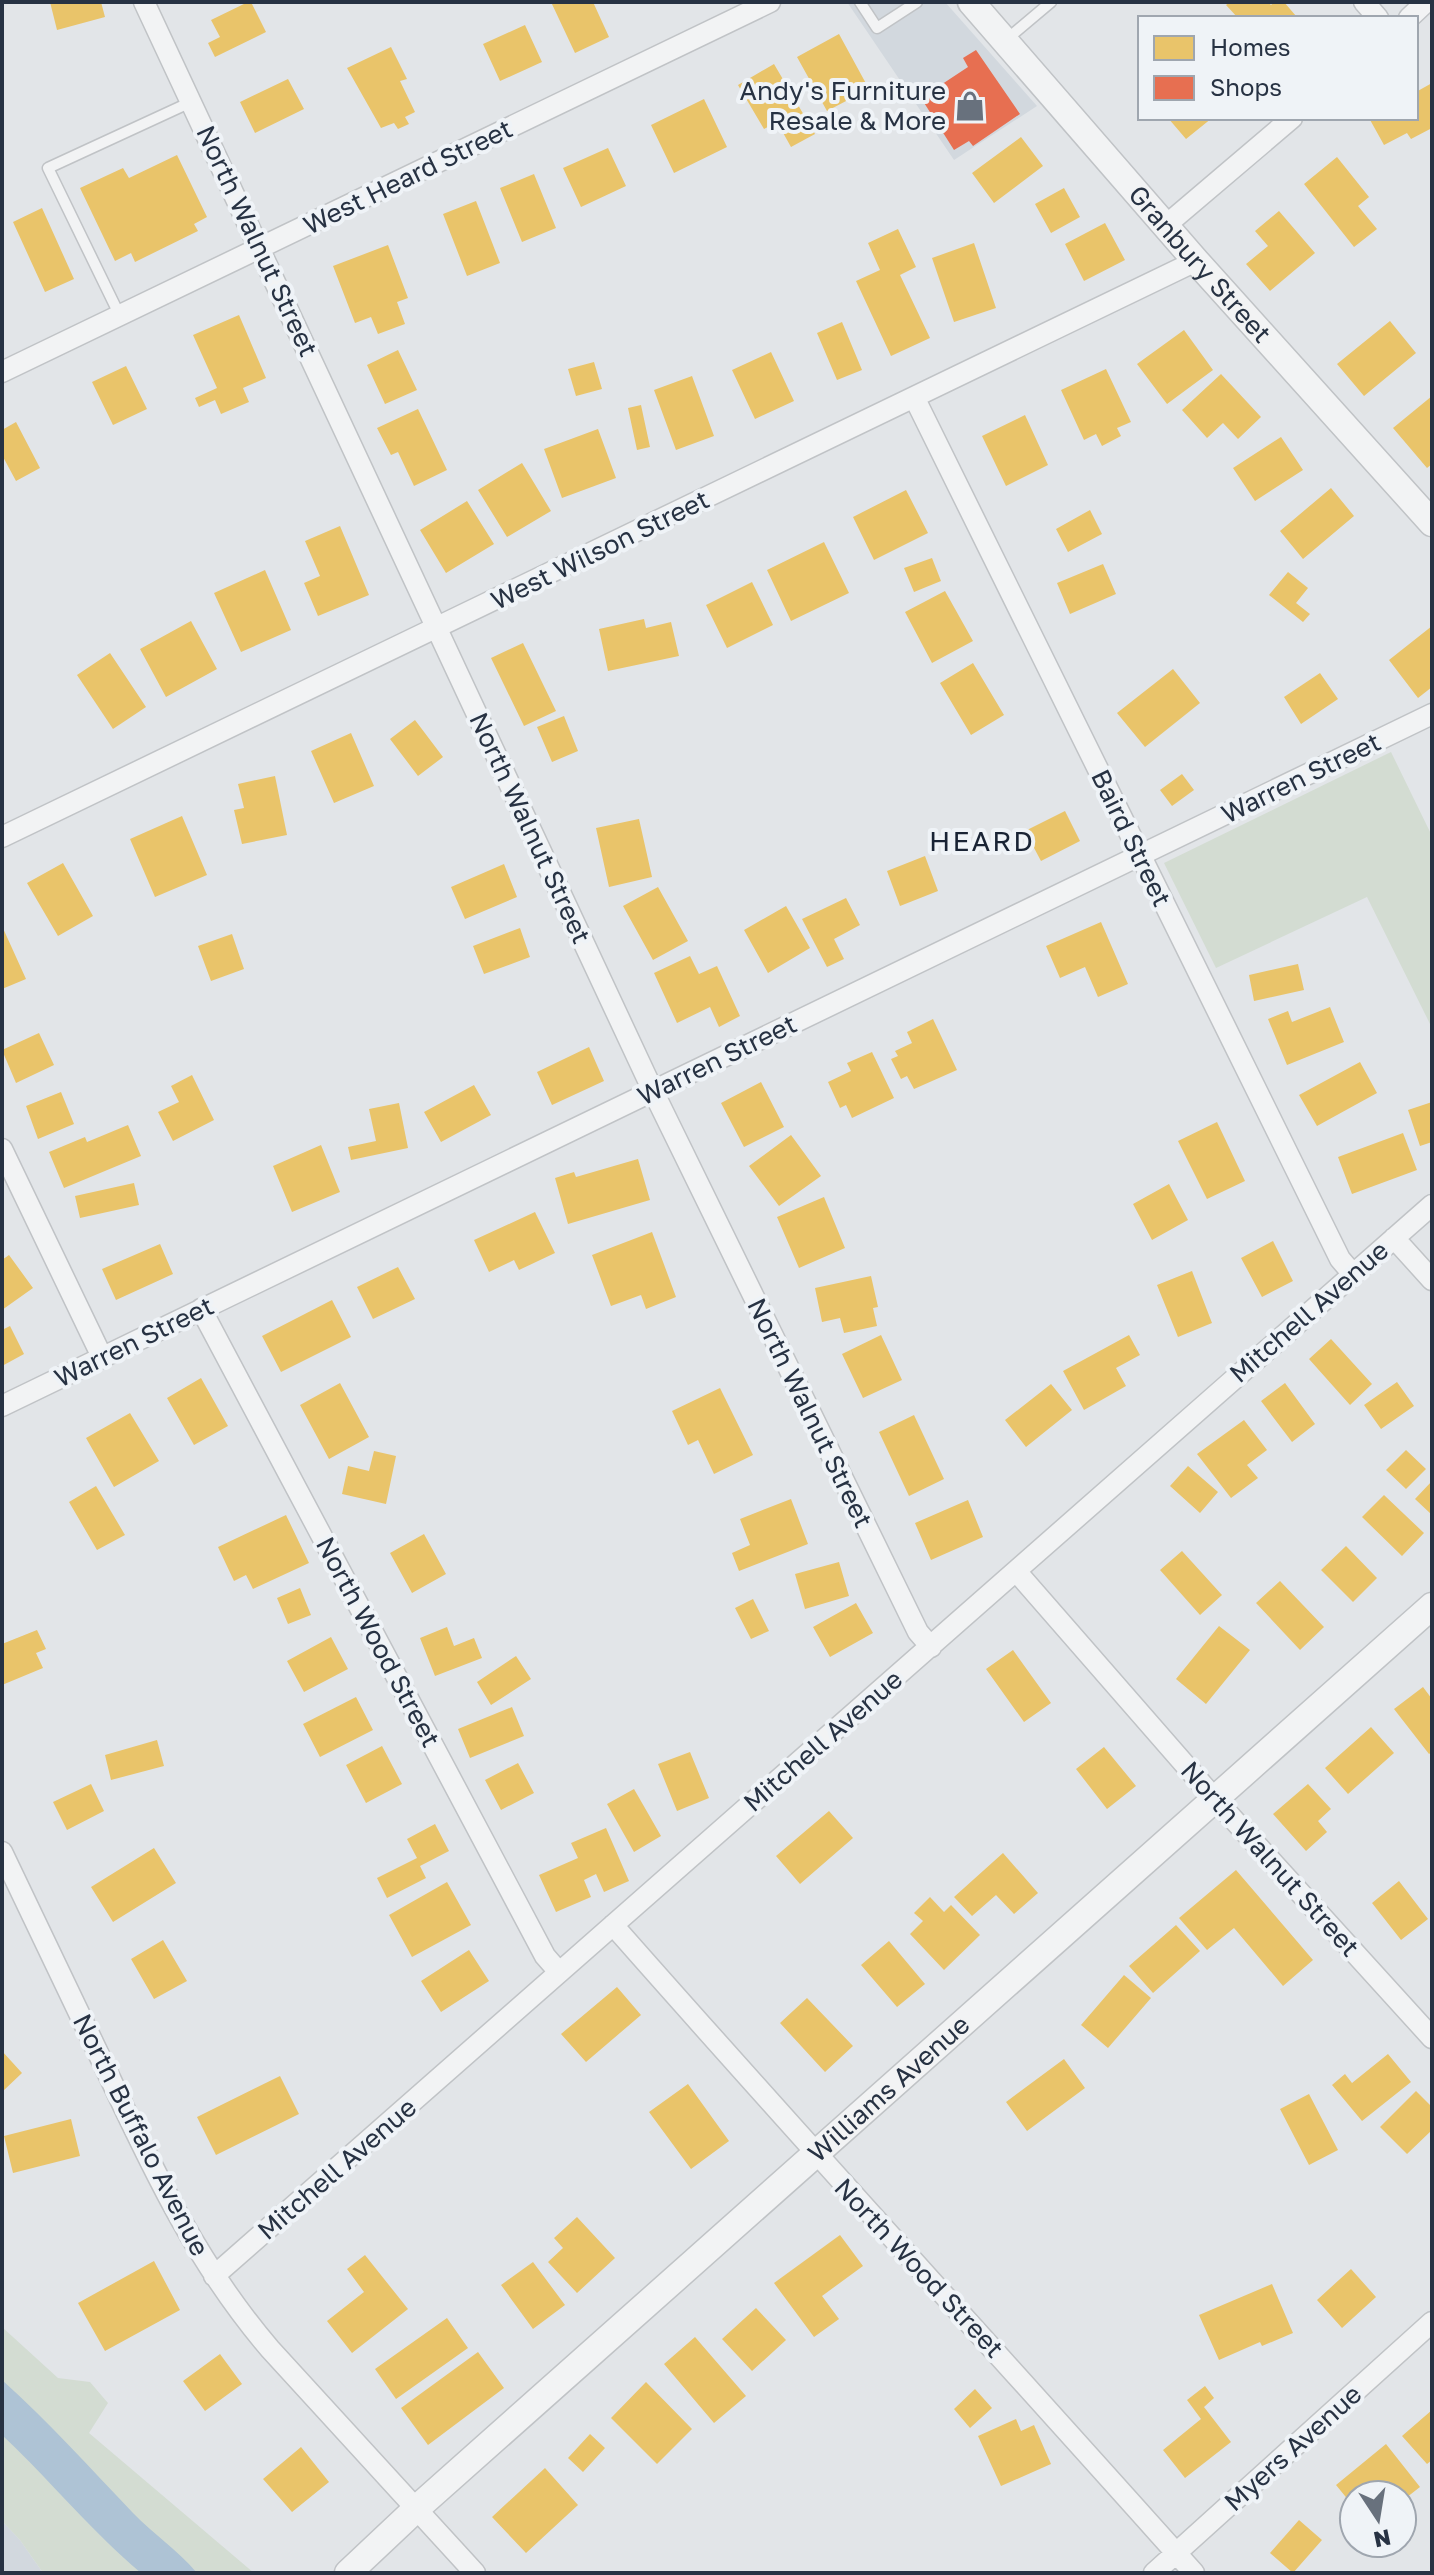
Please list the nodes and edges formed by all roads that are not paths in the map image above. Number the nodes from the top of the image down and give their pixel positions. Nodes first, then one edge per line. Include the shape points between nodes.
1 (144, 2) edge
2 (770, 2) edge
3 (860, 2) edge
4 (917, 2) edge
5 (971, 2) edge
6 (1051, 2) edge
7 (1426, 2) edge
8 (1411, 16) edge
9 (1005, 41) junction
10 (191, 102) junction
11 (1290, 120) edge
12 (1165, 226) junction
13 (260, 248) junction
14 (1196, 261) junction
15 (120, 316) junction
16 (2, 372) edge
17 (915, 399) junction
18 (1430, 516) edge
19 (437, 629) junction
20 (1432, 714) edge
21 (2, 837) edge
22 (1140, 857) junction
23 (653, 1091) junction
24 (2, 1149) edge
25 (1432, 1205) edge
26 (1394, 1238) junction
27 (1352, 1273) junction
28 (1432, 1280) edge
29 (201, 1309) junction
30 (102, 1357) junction
31 (2, 1406) edge
32 (1016, 1571) junction
33 (1432, 1606) edge
34 (931, 1647) junction
35 (1214, 1798) junction
36 (2, 1852) edge
37 (613, 1925) junction
38 (559, 1972) junction
39 (1432, 2038) edge
40 (815, 2155) junction
41 (214, 2276) junction
42 (1432, 2322) edge
43 (416, 2509) junction
44 (1177, 2553) junction
45 (348, 2573) edge
46 (475, 2573) edge
47 (1154, 2573) edge
48 (1194, 2573) edge

1 - 10 street, North Walnut Street
2 - 13 street, West Heard Street
3 - 4 lane via 877,28
5 - 9 street, Granbury Street
6 - 9 lane
7 - 8 street
9 - 12 street, Granbury Street
10 - 13 street, North Walnut Street
10 - 15 lane via 48,168
11 - 12 street
12 - 14 street, Granbury Street
13 - 15 street, West Heard Street
13 - 19 street, North Walnut Street
14 - 17 street, West Wilson Street
14 - 18 street, Granbury Street
15 - 16 street, West Heard Street
17 - 19 street, West Wilson Street
17 - 22 street, Baird Street
19 - 21 street, West Wilson Street
19 - 23 street, North Walnut Street
20 - 22 street, Warren Street
22 - 23 street, Warren Street
22 - 27 street, Baird Street via 1340,1259
23 - 29 street, Warren Street
23 - 34 street, North Walnut Street via 918,1632
24 - 30 street
25 - 26 street, Mitchell Avenue
26 - 27 street, Mitchell Avenue
26 - 28 street
27 - 32 street, Mitchell Avenue
29 - 30 street, Warren Street
29 - 38 street, North Wood Street via 545,1956
30 - 31 street, Warren Street
32 - 34 street, Mitchell Avenue
32 - 35 street, North Walnut Street
33 - 35 street, Williams Avenue
34 - 37 street, Mitchell Avenue
35 - 39 street, North Walnut Street
35 - 40 street, Williams Avenue
36 - 41 street, North Buffalo Avenue via 166,2197
37 - 38 street, Mitchell Avenue
37 - 40 street, North Wood Street
38 - 41 street, Mitchell Avenue
40 - 43 street, Williams Avenue
40 - 44 street, North Wood Street
41 - 43 street, North Buffalo Avenue via 270,2349
42 - 44 street, Myers Avenue
43 - 45 street, Williams Avenue
43 - 46 street, North Buffalo Avenue
44 - 47 street, Myers Avenue
44 - 48 street, North Wood Street

